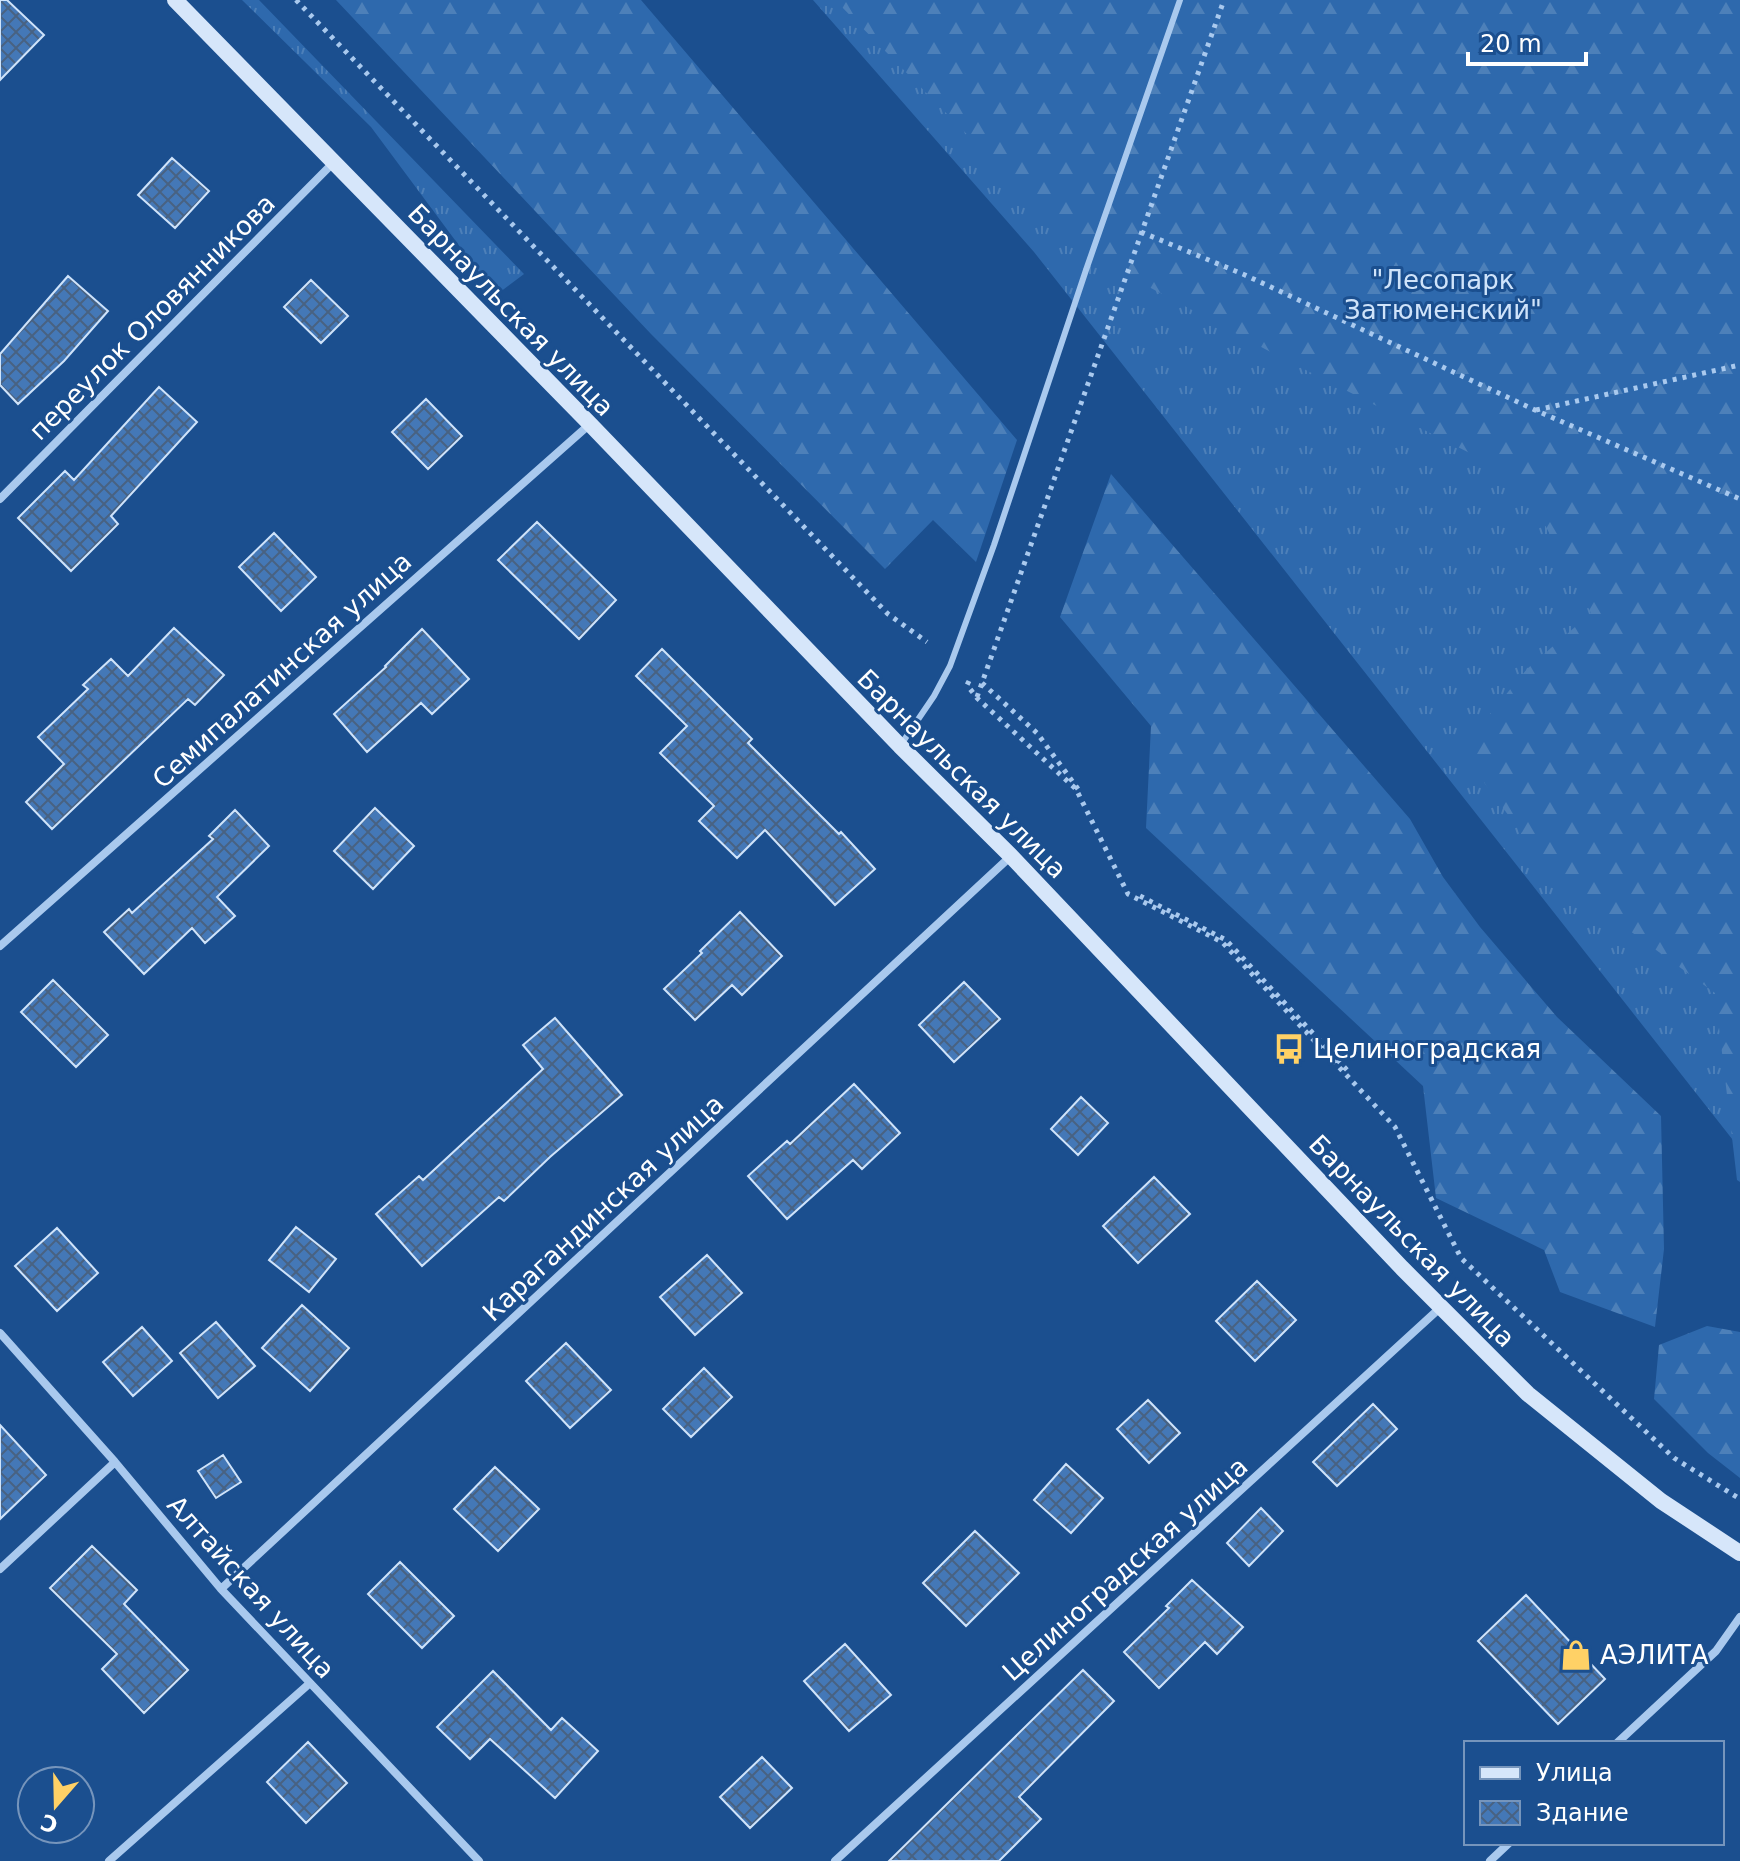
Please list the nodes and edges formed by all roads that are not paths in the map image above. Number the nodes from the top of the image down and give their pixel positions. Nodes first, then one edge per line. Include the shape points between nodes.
1 (175, 0) edge
2 (1180, 0) edge
3 (333, 163) junction
4 (590, 424) junction
5 (0, 499) edge
6 (900, 746) junction
7 (1011, 856) junction
8 (0, 946) edge
9 (1441, 1307) junction
10 (0, 1333) edge
11 (115, 1462) junction
12 (1740, 1553) edge
13 (0, 1569) edge
14 (221, 1589) junction
15 (1740, 1617) edge
16 (310, 1683) junction
17 (1619, 1741) edge
18 (1507, 1845) edge
19 (109, 1861) edge
20 (479, 1861) edge
21 (835, 1861) edge
22 (1490, 1861) edge

1 - 3 street, Барнаульская улица
2 - 6 lane via 950,666
3 - 4 street, Барнаульская улица
3 - 5 street, переулок Оловянникова
4 - 6 street, Барнаульская улица
4 - 8 street, Семипалатинская улица
6 - 7 street, Барнаульская улица
7 - 9 street, Барнаульская улица
7 - 14 street, Карагандинская улица
9 - 12 street, Барнаульская улица via 1528,1394 1661,1501
9 - 21 street, Целиноградская улица
10 - 11 street, Алтайская улица
11 - 13 street
11 - 14 street, Алтайская улица
14 - 16 street, Алтайская улица
15 - 17 street via 1716,1651
16 - 19 street
16 - 20 street, Алтайская улица
18 - 22 street

